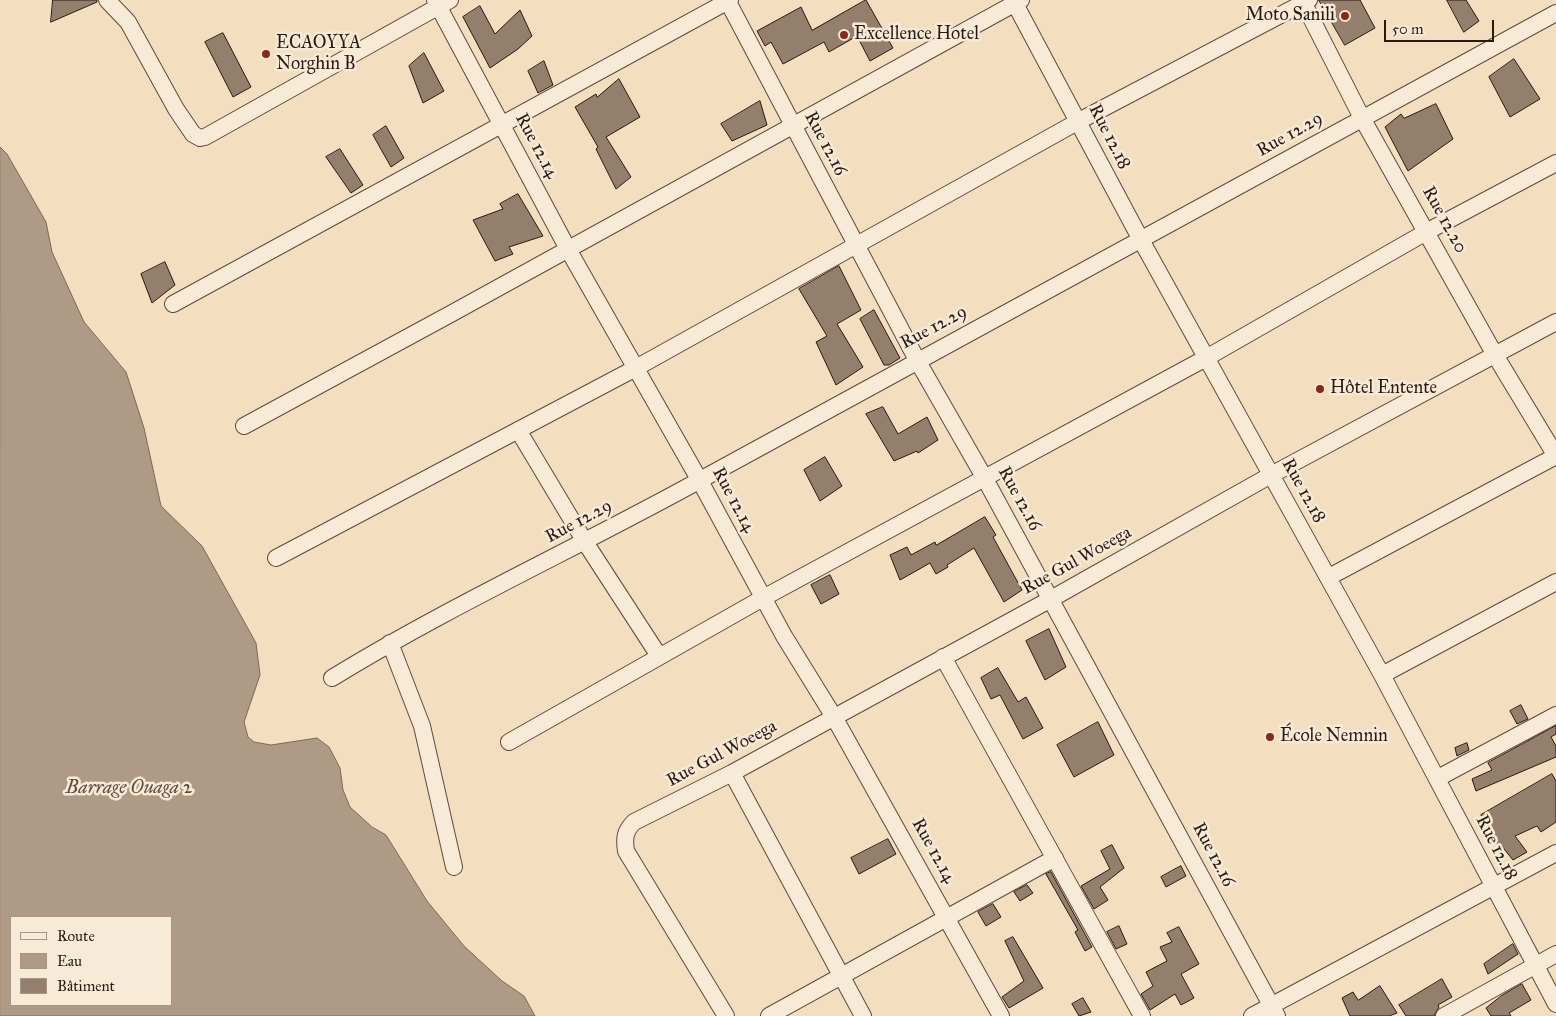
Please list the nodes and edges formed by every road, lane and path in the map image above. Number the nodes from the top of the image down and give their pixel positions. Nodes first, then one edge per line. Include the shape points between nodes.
1 (107, 0) edge
2 (729, 0) edge
3 (1016, 1) edge
4 (1305, 1) edge
5 (441, 2) edge
6 (1556, 13) edge
7 (1362, 118) junction
8 (1079, 121) junction
9 (792, 124) junction
10 (503, 125) junction
11 (1556, 163) edge
12 (1428, 231) junction
13 (1140, 240) junction
14 (856, 246) junction
15 (568, 251) junction
16 (173, 304) dead end
17 (1556, 322) edge
18 (1495, 355) junction
19 (1206, 358) junction
20 (917, 360) junction
21 (634, 368) junction
22 (244, 426) dead end
23 (518, 430) junction
24 (1556, 456) edge
25 (1271, 475) junction
26 (984, 478) junction
27 (700, 480) junction
28 (585, 542) junction
29 (276, 558) dead end
30 (1329, 577) junction
31 (1556, 582) edge
32 (763, 598) junction
33 (1051, 599) junction
34 (390, 643) junction
35 (659, 656) junction
36 (943, 657) junction
37 (1382, 675) junction
38 (332, 678) dead end
39 (1556, 715) edge
40 (834, 717) junction
41 (508, 742) dead end
42 (732, 773) junction
43 (1438, 778) junction
44 (1556, 853) edge
45 (1054, 858) junction
46 (454, 868) dead end
47 (1494, 888) junction
48 (948, 918) junction
49 (1556, 954) edge
50 (1535, 965) junction
51 (841, 975) junction
52 (1556, 1004) edge
53 (1274, 1011) edge
54 (726, 1016) edge
55 (768, 1016) edge
56 (863, 1016) edge
57 (1001, 1016) edge
58 (1142, 1016) edge
59 (1252, 1016) edge
60 (1444, 1016) edge

1 - 5 street via 128,22 176,109 193,134 200,138
2 - 9 street, Rue 12.16
2 - 10 street
3 - 8 street, Rue 12.18
3 - 9 street
4 - 7 street, Rue 12.20
4 - 8 street
5 - 10 street, Rue 12.14
6 - 7 street, Rue 12.29
7 - 12 street, Rue 12.20
7 - 13 street, Rue 12.29
8 - 13 street, Rue 12.18
8 - 14 street
9 - 14 street, Rue 12.16
9 - 15 street
10 - 15 street, Rue 12.14
10 - 16 street
11 - 12 street
12 - 18 street, Rue 12.20
12 - 19 street
13 - 19 street, Rue 12.18
13 - 20 street, Rue 12.29
14 - 20 street, Rue 12.16
14 - 21 street
15 - 21 street, Rue 12.14
15 - 22 street
17 - 18 street, Rue Gul Woeega
18 - 24 street, Rue 12.20
18 - 25 street, Rue Gul Woeega
19 - 25 street, Rue 12.18
19 - 26 street
20 - 26 street, Rue 12.16
20 - 27 street, Rue 12.29
21 - 23 street
21 - 27 street, Rue 12.14
23 - 28 street
23 - 29 street
24 - 30 street
25 - 30 street, Rue 12.18
25 - 33 street, Rue Gul Woeega
26 - 32 street
26 - 33 street, Rue 12.16
27 - 28 street, Rue 12.29
27 - 32 street, Rue 12.14
28 - 34 street, Rue 12.29
28 - 35 street
30 - 37 street, Rue 12.18
31 - 37 street
32 - 35 street
32 - 40 street, Rue 12.14
33 - 36 street, Rue Gul Woeega
33 - 53 street, Rue 12.16
34 - 38 street, Rue 12.29
34 - 46 street via 422,726
35 - 41 street
36 - 40 street, Rue Gul Woeega
36 - 45 street
37 - 43 street, Rue 12.18
39 - 43 street
40 - 42 street, Rue Gul Woeega
40 - 48 street, Rue 12.14
42 - 51 street
42 - 54 street, Rue Gul Woeega via 634,822 624,839 626,851
43 - 47 street, Rue 12.18
44 - 47 street
45 - 48 street
45 - 58 street
47 - 50 street, Rue 12.18
47 - 53 street
48 - 51 street
48 - 57 street, Rue 12.14
49 - 50 street
50 - 52 street, Rue 12.18
50 - 60 street
51 - 55 street
51 - 56 street
53 - 59 street

